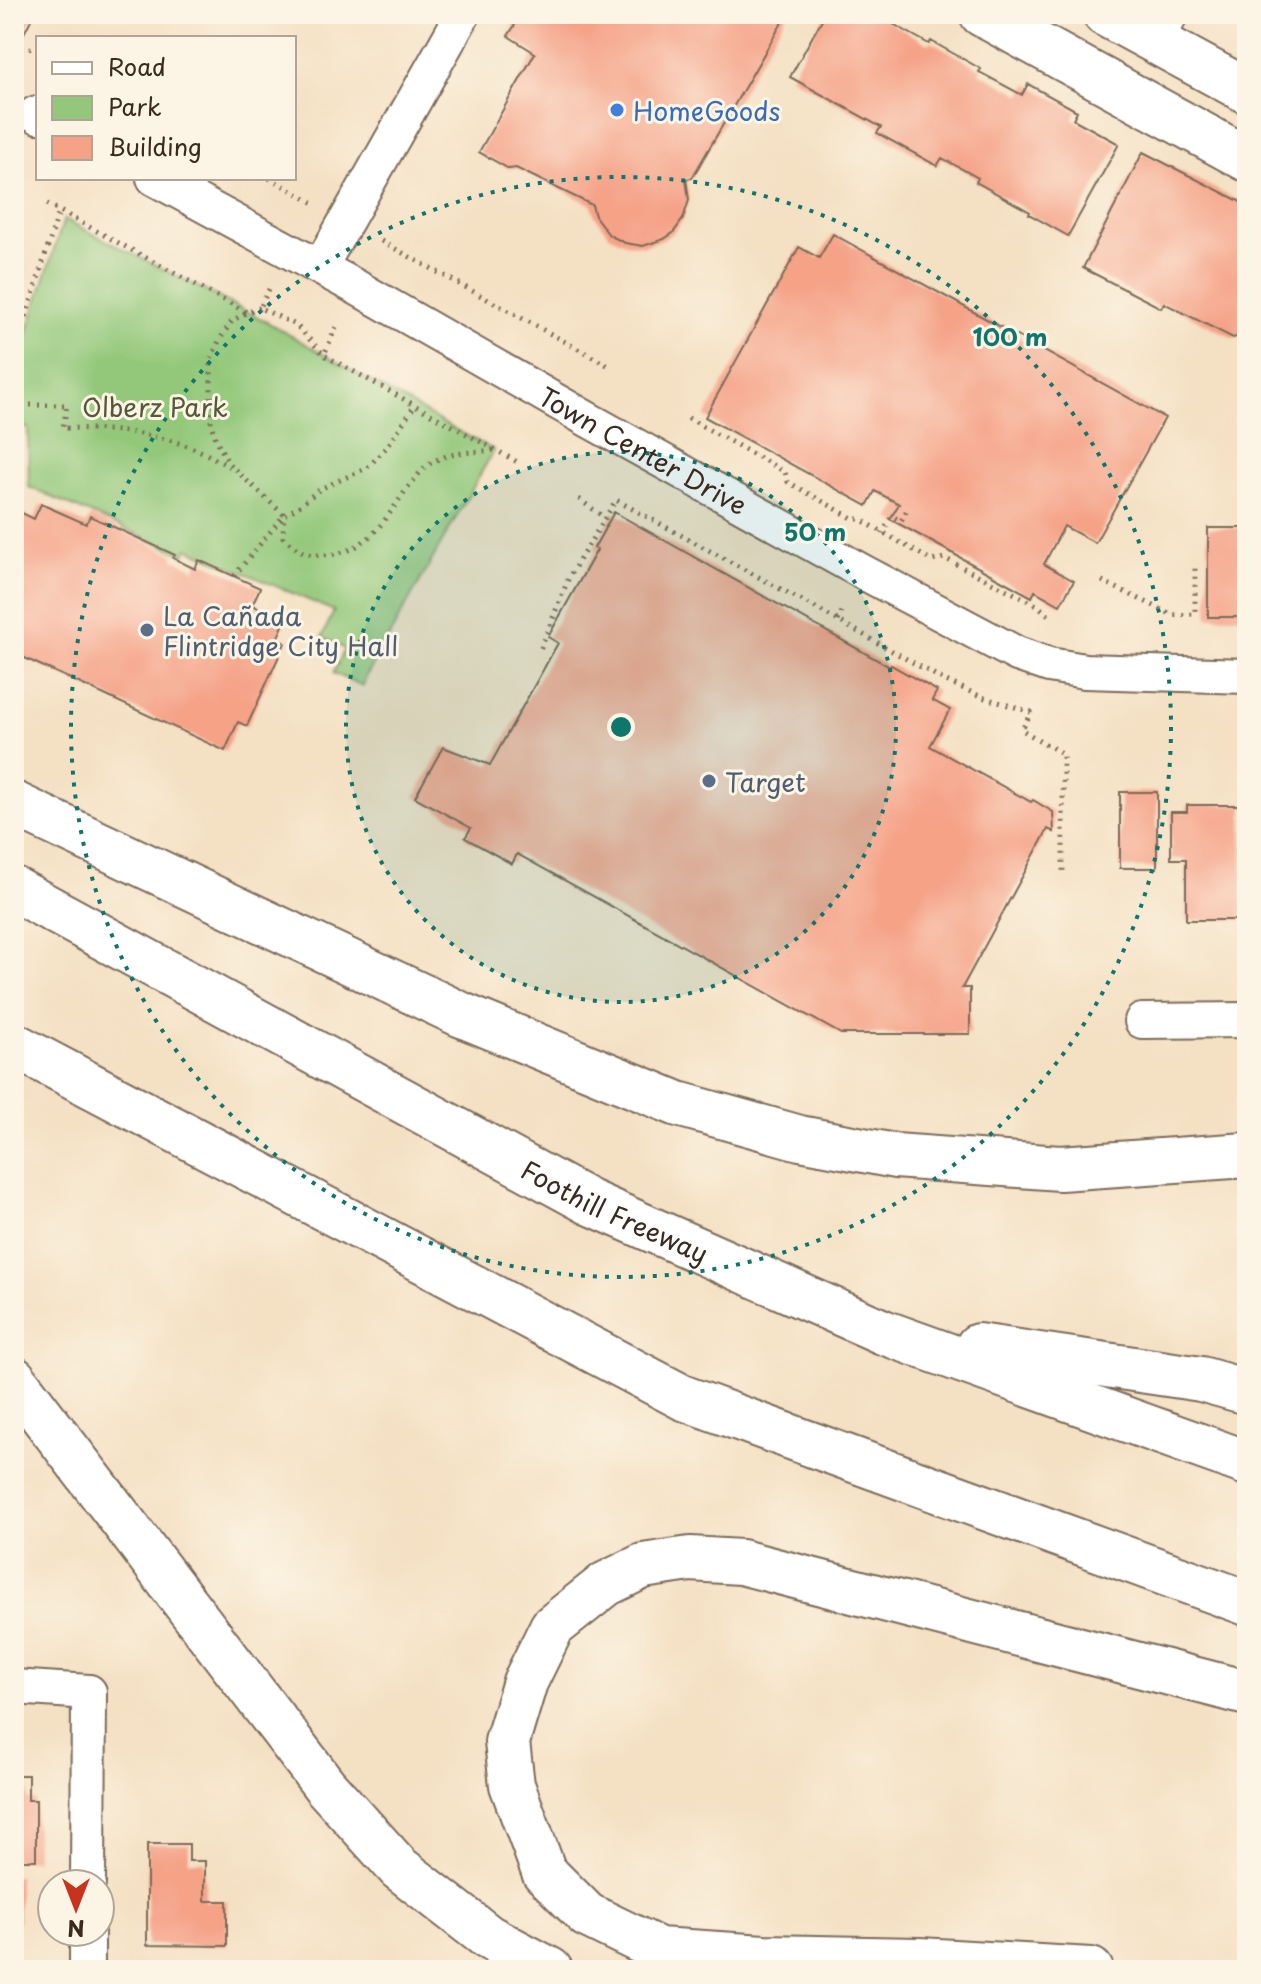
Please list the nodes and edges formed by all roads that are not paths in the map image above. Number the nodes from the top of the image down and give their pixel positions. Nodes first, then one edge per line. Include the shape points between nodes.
1 (463, 14) edge
2 (982, 14) edge
3 (1105, 14) edge
4 (1164, 29) edge
5 (1247, 91) edge
6 (1132, 95) junction
7 (1247, 159) edge
8 (158, 180) edge
9 (320, 267) junction
10 (1247, 676) edge
11 (14, 804) edge
12 (14, 889) edge
13 (1247, 1020) edge
14 (1142, 1021) dead end
15 (14, 1045) edge
16 (1247, 1155) edge
17 (883, 1332) junction
18 (14, 1379) edge
19 (1247, 1392) edge
20 (1247, 1463) edge
21 (1247, 1603) edge
22 (14, 1687) edge
23 (1247, 1693) edge
24 (88, 1868) edge
25 (87, 1948) edge
26 (87, 1970) edge
27 (550, 1970) edge
28 (1091, 1970) edge

1 - 9 street
2 - 6 main road
3 - 4 main road
4 - 5 main road
4 - 6 main road
6 - 7 main road
8 - 9 street, Town Center Drive
9 - 10 street, Town Center Drive via 1017,654 1085,671
11 - 16 main road via 462,1015 678,1104 800,1138 895,1156 1060,1168
12 - 17 main road, Foothill Freeway via 589,1202
13 - 14 street
15 - 21 main road via 684,1398
17 - 19 main road via 1201,1379
17 - 20 main road, Foothill Freeway
18 - 27 main road via 325,1786 399,1868 488,1937
22 - 24 street via 89,1692
23 - 28 main road via 741,1562 690,1559 643,1566 606,1584 552,1627 525,1682 507,1742 512,1785 544,1872 587,1915 659,1950
25 - 26 street

